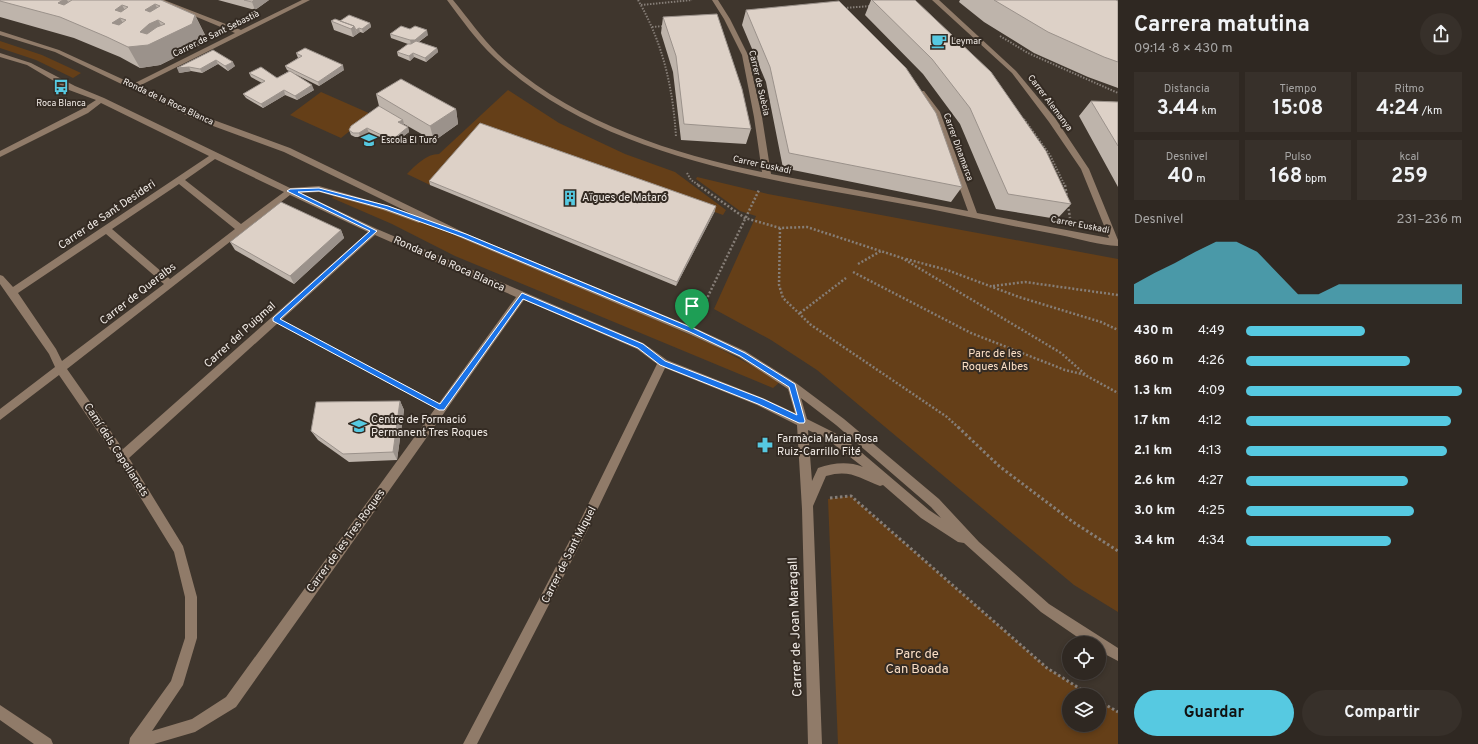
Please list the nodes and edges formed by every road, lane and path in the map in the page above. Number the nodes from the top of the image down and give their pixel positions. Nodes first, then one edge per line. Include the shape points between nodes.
1 (158, 0) edge
2 (307, 0) edge
3 (450, 0) edge
4 (638, 0) edge
5 (692, 0) edge
6 (715, 0) edge
7 (935, 0) edge
8 (641, 5) junction
9 (876, 5) edge
10 (838, 9) edge
11 (667, 25) edge
12 (652, 27) junction
13 (0, 33) edge
14 (241, 33) junction
15 (996, 33) dead end
16 (0, 55) edge
17 (134, 86) junction
18 (917, 88) edge
19 (1118, 93) edge
20 (101, 100) junction
21 (1020, 114) edge
22 (676, 153) junction
23 (0, 154) edge
24 (215, 156) junction
25 (767, 177) junction
26 (180, 180) junction
27 (760, 189) dead end
28 (290, 191) junction
29 (973, 214) junction
30 (745, 218) junction
31 (780, 228) junction
32 (106, 229) junction
33 (241, 229) junction
34 (374, 231) junction
35 (1072, 234) junction
36 (464, 236) junction
37 (1117, 243) edge
38 (881, 251) junction
39 (902, 258) junction
40 (858, 264) dead end
41 (853, 272) dead end
42 (0, 278) edge
43 (846, 278) dead end
44 (170, 284) junction
45 (991, 286) junction
46 (12, 292) junction
47 (1118, 294) edge
48 (522, 296) junction
49 (800, 314) junction
50 (276, 319) junction
51 (692, 330) junction
52 (1118, 330) edge
53 (663, 363) junction
54 (61, 369) junction
55 (1087, 376) junction
56 (792, 386) junction
57 (1118, 393) edge
58 (441, 408) junction
59 (0, 415) edge
60 (802, 421) junction
61 (122, 457) junction
62 (900, 493) junction
63 (828, 499) dead end
64 (808, 510) junction
65 (975, 546) junction
66 (1118, 550) edge
67 (1086, 636) edge
68 (1106, 648) edge
69 (1118, 655) edge
70 (1079, 688) edge
71 (1106, 704) edge
72 (0, 712) edge
73 (1118, 712) edge
74 (138, 743) edge
75 (46, 744) edge
76 (470, 744) edge
77 (815, 744) edge

1 - 14 street
2 - 14 street, Carrer de Sant Sebastià
3 - 22 street, Carrer Euskadi via 498,57 554,99 632,138
4 - 8 path
5 - 8 path
6 - 25 street, Carrer de Suècia via 744,55 758,117
7 - 37 street, Carrer Alemanya via 1014,72 1052,120 1085,169
8 - 12 path
9 - 10 path
11 - 12 path
12 - 22 path via 666,65 675,111
13 - 17 street, Ronda de la Roca Blanca via 57,51
14 - 17 street, Carrer de Sant Sebastià
15 - 19 path via 1028,53
16 - 20 street, Ronda de la Roca Blanca via 29,64 72,88
17 - 36 street, Ronda de la Roca Blanca via 196,117 288,150
18 - 29 street, Carrer Dinamarca via 936,112
20 - 23 street via 85,111
20 - 24 street, Ronda de la Roca Blanca
21 - 35 path via 1042,142 1065,185
22 - 25 street, Carrer Euskadi
22 - 30 path via 692,180
24 - 26 street, Carrer de Sant Desideri
24 - 28 street, Ronda de la Roca Blanca
25 - 29 street, Carrer Euskadi
26 - 32 street, Carrer de Sant Desideri
26 - 33 street
27 - 30 path
28 - 33 street, Carrer de Queralbs
28 - 34 street, Ronda de la Roca Blanca
28 - 36 street, Ronda de la Roca Blanca via 319,189 336,193
29 - 35 street, Carrer Euskadi
30 - 31 path
30 - 51 path
31 - 38 path via 806,227
31 - 49 path via 779,284 783,298
32 - 44 street
32 - 46 street, Carrer de Sant Desideri
33 - 44 street, Carrer de Queralbs
34 - 48 street, Ronda de la Roca Blanca
34 - 50 street, Carrer del Puigmal
35 - 37 street, Carrer Euskadi
36 - 51 street, Ronda de la Roca Blanca
38 - 39 path
38 - 40 path
39 - 45 path via 947,270
39 - 55 path via 1061,353
41 - 55 path via 971,332 1065,370
42 - 46 street, Camí dels Capellanets
43 - 49 path
44 - 54 street, Carrer de Queralbs
45 - 47 path via 1025,282
45 - 52 path
46 - 54 street, Camí dels Capellanets via 53,352
48 - 53 street, Ronda de la Roca Blanca via 640,346
48 - 58 street, Carrer de les Tres Roques
49 - 66 path via 871,367 947,417 999,466 1074,522
50 - 58 path
50 - 61 street, Carrer del Puigmal
51 - 56 street, Ronda de la Roca Blanca via 742,354
53 - 60 street, Ronda de la Roca Blanca
53 - 76 street, Carrer de Sant Miquel via 585,523
54 - 59 street, Carrer de Queralbs
54 - 61 street, Camí dels Capellanets
55 - 57 path
56 - 60 street, Carrer de Joan Maragall
56 - 65 street, Ronda de la Roca Blanca via 894,467 935,503
58 - 74 street, Carrer de les Tres Roques via 232,702 195,725
60 - 62 street, Ronda de la Roca Blanca via 851,450
60 - 64 street, Carrer de Joan Maragall
61 - 74 street, Camí dels Capellanets via 180,550 191,596 191,638 176,685
62 - 64 street, Carrer de Joan Maragall via 868,474 852,468 836,467 822,472 813,490
62 - 65 street, Ronda de la Roca Blanca via 925,514
63 - 70 path via 851,496 1047,668
64 - 77 street, Carrer de Joan Maragall
65 - 67 street via 1045,608
68 - 69 street
71 - 73 path
72 - 75 street

